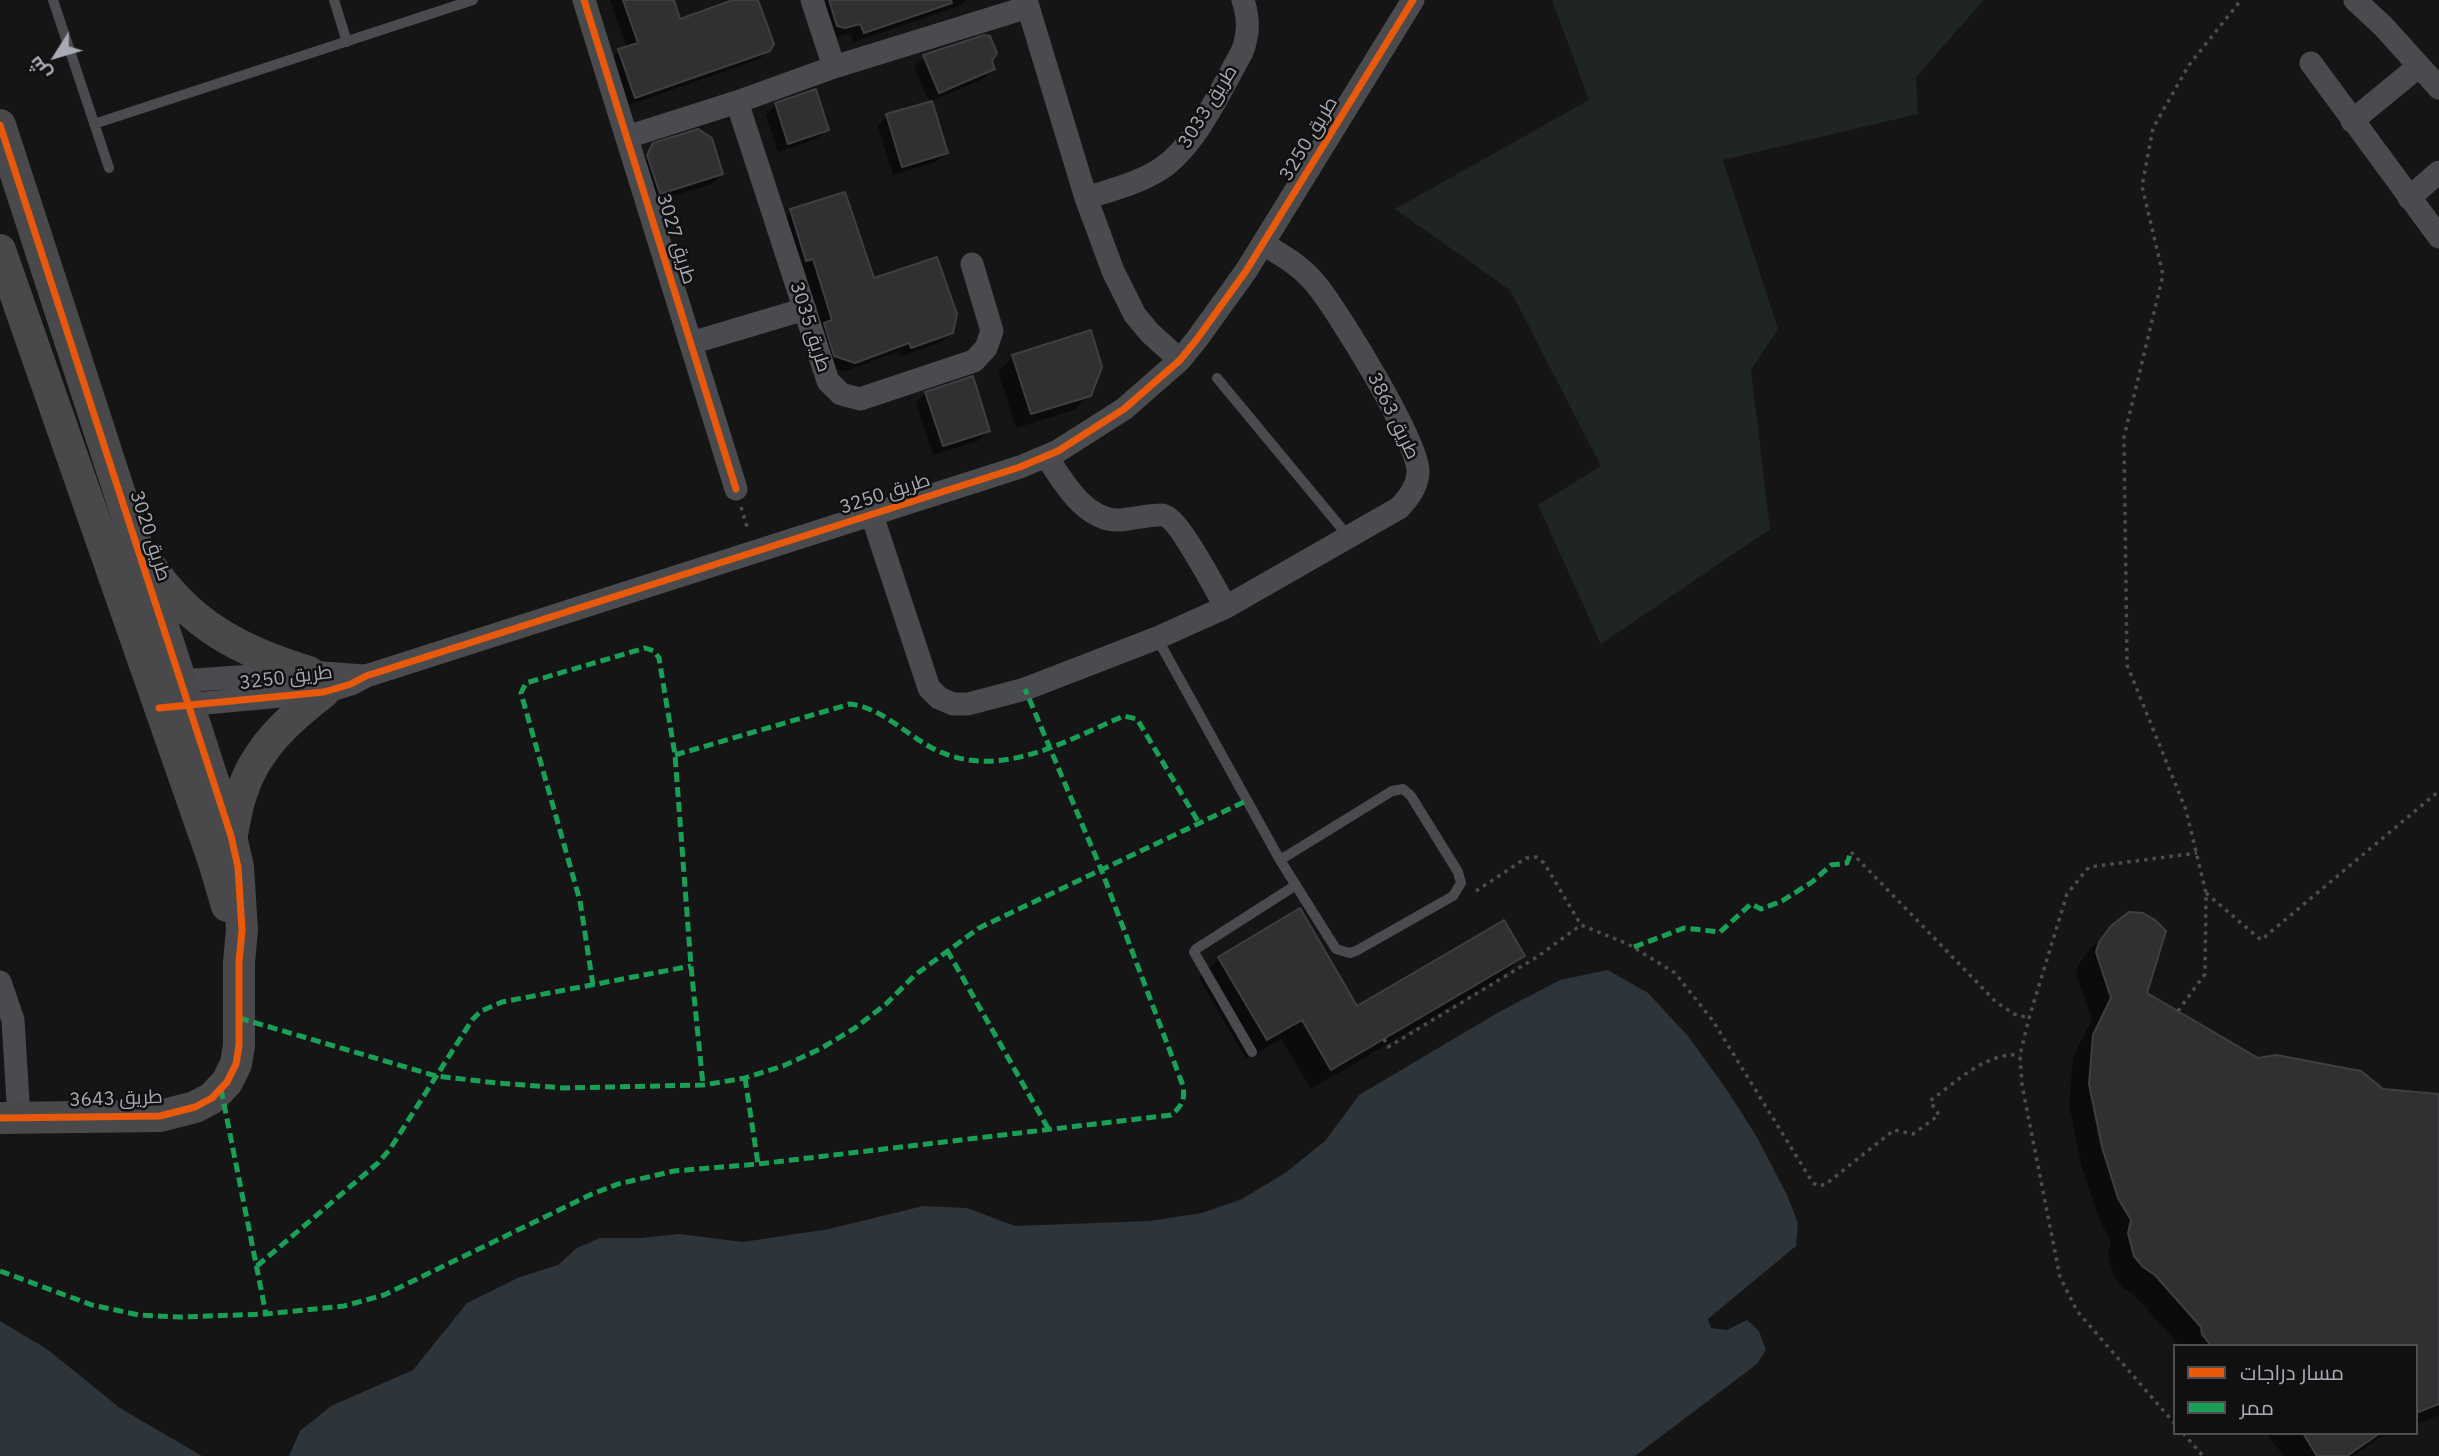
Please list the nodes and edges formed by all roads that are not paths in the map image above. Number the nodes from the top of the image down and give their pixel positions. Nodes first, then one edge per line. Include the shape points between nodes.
1 (53, 0) edge
2 (334, 0) edge
3 (473, 0) edge
4 (584, 0) edge
5 (812, 0) edge
6 (1243, 0) edge
7 (1413, 0) edge
8 (2356, 0) edge
9 (1027, 3) edge
10 (347, 42) junction
11 (2311, 63) dead end
12 (2419, 66) junction
13 (834, 67) junction
14 (2439, 89) edge
15 (737, 103) junction
16 (2352, 121) junction
17 (94, 124) junction
18 (0, 125) edge
19 (627, 136) junction
20 (109, 168) dead end
21 (2439, 172) edge
22 (1086, 198) junction
23 (2409, 198) junction
24 (2439, 237) edge
25 (1263, 244) junction
26 (0, 250) edge
27 (972, 264) dead end
28 (805, 309) junction
29 (691, 343) junction
30 (1180, 360) junction
31 (1217, 378) dead end
32 (1046, 456) junction
33 (736, 489) road end
34 (872, 515) junction
35 (1348, 536) junction
36 (135, 542) junction
37 (1226, 607) junction
38 (1157, 638) junction
39 (316, 682) junction
40 (170, 694) junction
41 (232, 836) junction
42 (1280, 860) junction
43 (1296, 885) junction
44 (239, 962) junction
45 (0, 982) edge
46 (1252, 1052) dead end
47 (9, 1118) edge

1 - 17 lane
2 - 10 lane
3 - 10 lane
4 - 19 street, طريق 3027
5 - 13 street
6 - 22 street, طريق 3033 via 1248,38 1179,154 1145,178
7 - 25 street, طريق 3250
8 - 12 street
9 - 13 street
9 - 22 street
10 - 17 lane
11 - 16 street
12 - 14 street
12 - 16 street
13 - 15 street
15 - 19 street
15 - 28 street, طريق 3035
16 - 23 street
17 - 20 lane
18 - 36 street, طريق 3020
19 - 29 street, طريق 3027
21 - 23 street
22 - 30 street via 1124,298 1150,333
23 - 24 street
25 - 30 street, طريق 3250 via 1225,304
25 - 35 street, طريق 3863 via 1315,282 1387,398 1416,458 1416,486 1409,498
26 - 40 street, طريق 3020
27 - 28 street, طريق 3035 via 992,331 986,348 974,361 860,399 841,394 828,381
28 - 29 street
29 - 33 street, طريق 3027
30 - 32 street, طريق 3250 via 1114,416
31 - 35 lane
32 - 34 street, طريق 3250
32 - 37 street via 1073,496 1094,512 1113,520 1163,515 1177,524
34 - 38 street, طريق 3863 via 923,674 939,698 968,704 1025,689
34 - 39 street, طريق 3250 via 351,684
35 - 37 street, طريق 3863
36 - 39 street via 159,580 191,612 217,632
36 - 40 street, طريق 3020
37 - 38 street, طريق 3863
38 - 42 lane
39 - 40 street, طريق 3250
39 - 41 street via 254,764 242,791
40 - 41 street, طريق 3020
40 - 44 street, طريق 3020
41 - 44 street, طريق 3020 via 242,898
42 - 43 lane
42 - 43 lane via 1392,791 1403,789 1461,883 1456,892 1350,953 1336,950
43 - 46 lane via 1194,950
44 - 47 street, طريق 3643 via 236,1064 212,1098 160,1116
45 - 47 street, طريق 3643 via 13,1020

